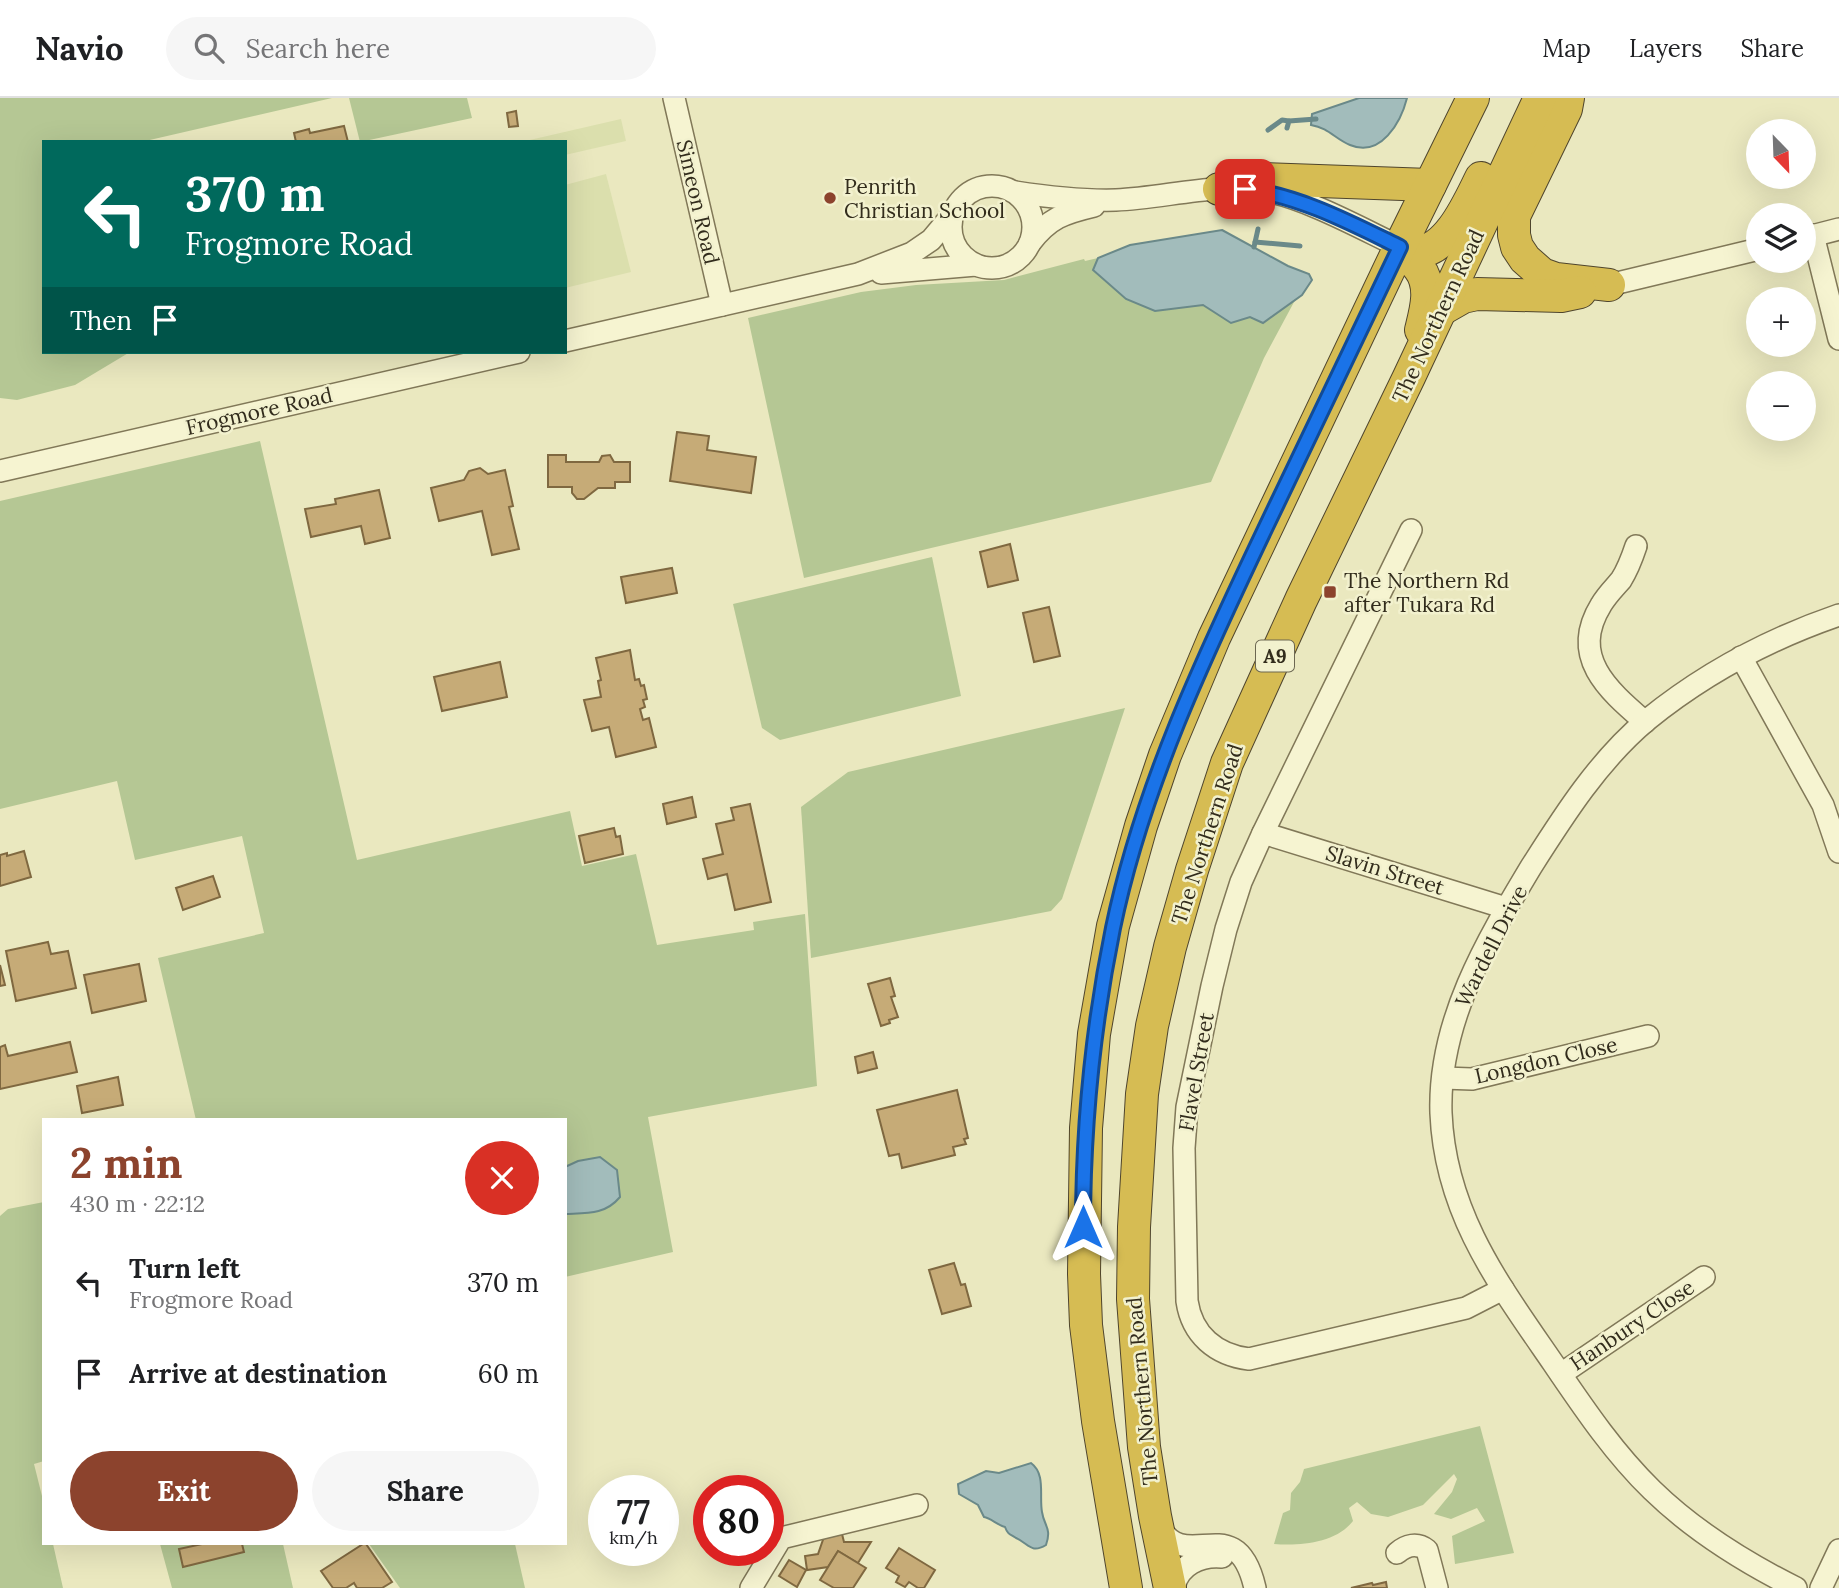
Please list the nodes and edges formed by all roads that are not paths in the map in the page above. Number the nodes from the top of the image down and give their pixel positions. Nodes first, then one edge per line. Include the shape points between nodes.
1 (674, 98) edge
2 (1473, 98) edge
3 (1519, 98) edge
4 (1540, 98) edge
5 (1568, 98) edge
6 (1430, 185) junction
7 (1219, 189) junction
8 (1015, 192) junction
9 (1116, 200) junction
10 (952, 215) junction
11 (1839, 229) edge
12 (1816, 234) edge
13 (1029, 245) junction
14 (1400, 247) junction
15 (1746, 252) edge
16 (1816, 260) edge
17 (976, 265) junction
18 (858, 274) junction
19 (1609, 285) junction
20 (722, 305) junction
21 (1442, 309) junction
22 (1839, 339) edge
23 (567, 341) edge
24 (510, 354) edge
25 (1409, 377) junction
26 (0, 471) edge
27 (1411, 530) dead end
28 (1636, 546) dead end
29 (1839, 615) edge
30 (1741, 657) junction
31 (1645, 722) junction
32 (1263, 833) junction
33 (1839, 852) edge
34 (1506, 908) junction
35 (1648, 1036) dead end
36 (1443, 1079) junction
37 (1704, 1277) dead end
38 (1503, 1289) junction
39 (1561, 1374) junction
40 (917, 1505) dead end
41 (1155, 1516) junction
42 (1839, 1550) edge
43 (1254, 1584) edge
44 (751, 1588) edge
45 (1126, 1588) edge
46 (1172, 1588) edge
47 (1425, 1588) edge
48 (1437, 1588) edge
49 (1796, 1588) edge
50 (1821, 1588) edge

1 - 20 street, Simeon Road
2 - 6 highway, The Northern Road
3 - 14 highway via 1466,207 1446,236 1418,252
4 - 21 highway, The Northern Road / A9
5 - 19 highway via 1514,216 1514,236 1525,259 1542,274
6 - 7 highway via 1262,179
6 - 14 highway, The Northern Road
7 - 9 street
7 - 14 street via 1286,197
8 - 9 street
8 - 10 street via 997,186 978,188 962,198
8 - 13 street via 1031,215
9 - 13 street via 1060,215
10 - 17 street via 954,244
10 - 18 street via 931,240 912,253
11 - 12 street
13 - 17 street via 1006,265
14 - 25 highway via 1420,268 1426,282 1427,299
14 - 45 highway, The Northern Road via 1214,638 1165,755 1114,926 1094,1034 1083,1204 1084,1273 1098,1421
15 - 19 street
16 - 22 street
17 - 18 street
18 - 20 street
19 - 21 highway via 1561,296 1476,294
20 - 23 street
21 - 25 highway, The Northern Road / A9
24 - 26 street, Frogmore Road
25 - 41 highway, The Northern Road / A9 via 1227,763 1170,947 1152,1026 1142,1094 1133,1299 1144,1447
27 - 32 street, Flavel Street
28 - 31 street via 1626,572 1596,614 1590,645 1602,680
29 - 30 street, Wardell Drive
30 - 31 street, Wardell Drive
30 - 33 street via 1823,805
31 - 34 street, Wardell Drive via 1575,798
32 - 34 street, Slavin Street
32 - 38 street, Flavel Street via 1226,929 1187,1107 1187,1301 1194,1324 1219,1350 1239,1358 1262,1358 1466,1308
34 - 36 street, Wardell Drive via 1461,1001
35 - 36 street, Longdon Close via 1472,1079
36 - 38 street, Wardell Drive via 1442,1128 1453,1189 1477,1247
37 - 39 street, Hanbury Close
38 - 39 street, Wardell Drive
39 - 49 street, Wardell Drive via 1599,1430 1654,1492 1714,1541
40 - 44 street via 781,1538
41 - 43 street via 1173,1542 1195,1547 1223,1544 1234,1549 1243,1557
41 - 46 highway, The Northern Road / A9
42 - 50 street
43 - 46 street via 1237,1563 1214,1556 1189,1564
47 - 48 street via 1419,1562 1397,1553 1409,1545 1427,1550

